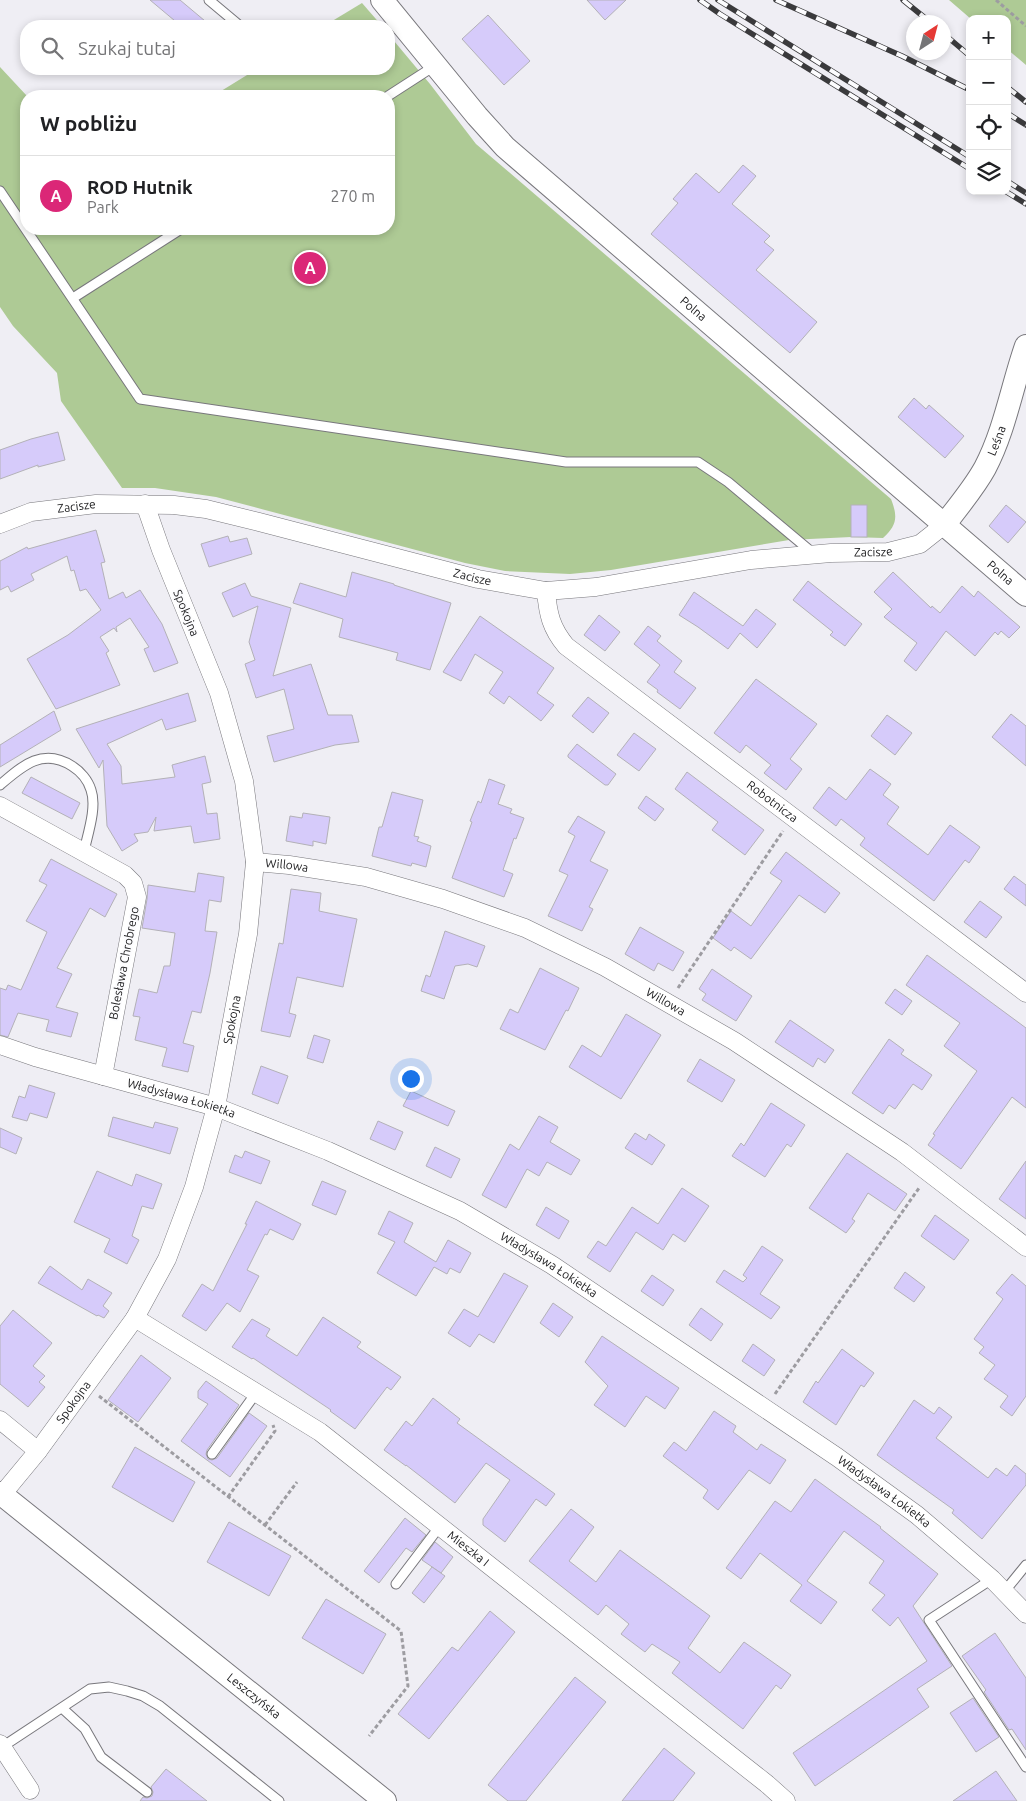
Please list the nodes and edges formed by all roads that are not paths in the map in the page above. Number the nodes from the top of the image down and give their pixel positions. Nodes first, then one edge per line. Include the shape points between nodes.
1 (209, 0) edge
2 (382, 0) edge
3 (233, 20) edge
4 (436, 65) junction
5 (395, 91) edge
6 (0, 191) edge
7 (20, 220) edge
8 (30, 235) edge
9 (172, 235) edge
10 (73, 298) junction
11 (1026, 346) edge
12 (1020, 381) edge
13 (145, 504) junction
14 (0, 524) edge
15 (944, 525) junction
16 (815, 554) junction
17 (546, 591) junction
18 (1026, 595) edge
19 (0, 785) edge
20 (0, 806) edge
21 (84, 851) junction
22 (255, 862) junction
23 (1026, 993) edge
24 (0, 1045) edge
25 (103, 1076) junction
26 (216, 1107) junction
27 (1026, 1247) edge
28 (135, 1318) junction
29 (256, 1393) junction
30 (0, 1420) edge
31 (38, 1451) junction
32 (212, 1454) dead end
33 (1, 1495) edge
34 (440, 1526) junction
35 (1026, 1566) edge
36 (992, 1579) junction
37 (396, 1584) dead end
38 (1004, 1592) junction
39 (1026, 1614) edge
40 (62, 1708) junction
41 (1, 1745) edge
42 (1026, 1767) edge
43 (30, 1790) dead end
44 (147, 1792) dead end
45 (279, 1801) edge
46 (385, 1801) edge
47 (786, 1801) edge

1 - 3 lane
2 - 4 street, Polna
4 - 5 lane
4 - 15 street, Polna via 505,147
6 - 7 lane
8 - 10 lane
9 - 10 lane
10 - 16 lane via 140,399 566,462 698,462 728,482
11 - 12 street, Leśna
12 - 15 street, Leśna via 985,468
13 - 14 street, Zacisze via 96,504 30,512
13 - 17 street, Zacisze via 206,509 478,579
13 - 22 street, Spokojna via 219,693 244,781
15 - 16 street, Zacisze via 920,544 888,552
15 - 18 street, Polna
16 - 17 street, Zacisze via 752,560 596,587
17 - 23 street, Robotnicza via 552,624 566,646
19 - 21 lane via 34,761 50,757 79,770 92,798 93,815
20 - 21 street, Bolesława Chrobrego
21 - 25 street, Bolesława Chrobrego via 125,875 133,883 137,897
22 - 26 street, Spokojna via 248,934
22 - 27 street, Willowa via 366,877 443,899 525,928 605,967 734,1041 902,1152
24 - 25 street, Władysława Łokietka
25 - 26 street, Władysława Łokietka
26 - 28 street, Spokojna via 194,1187 167,1258
26 - 36 street, Władysława Łokietka via 328,1151 460,1211 552,1265 836,1457 917,1515
28 - 29 street, Mieszka I
28 - 31 street, Spokojna
29 - 32 lane
29 - 34 street, Mieszka I via 320,1432
30 - 31 street
31 - 33 street, Spokojna
33 - 46 street, Leszczyńska
34 - 37 lane
34 - 47 street, Mieszka I
35 - 38 lane
36 - 38 street, Władysława Łokietka
36 - 42 lane via 930,1620
38 - 39 street, Władysława Łokietka
40 - 41 lane
40 - 44 lane via 85,1729 101,1757
40 - 45 lane via 90,1689 109,1687 143,1696
41 - 43 street

